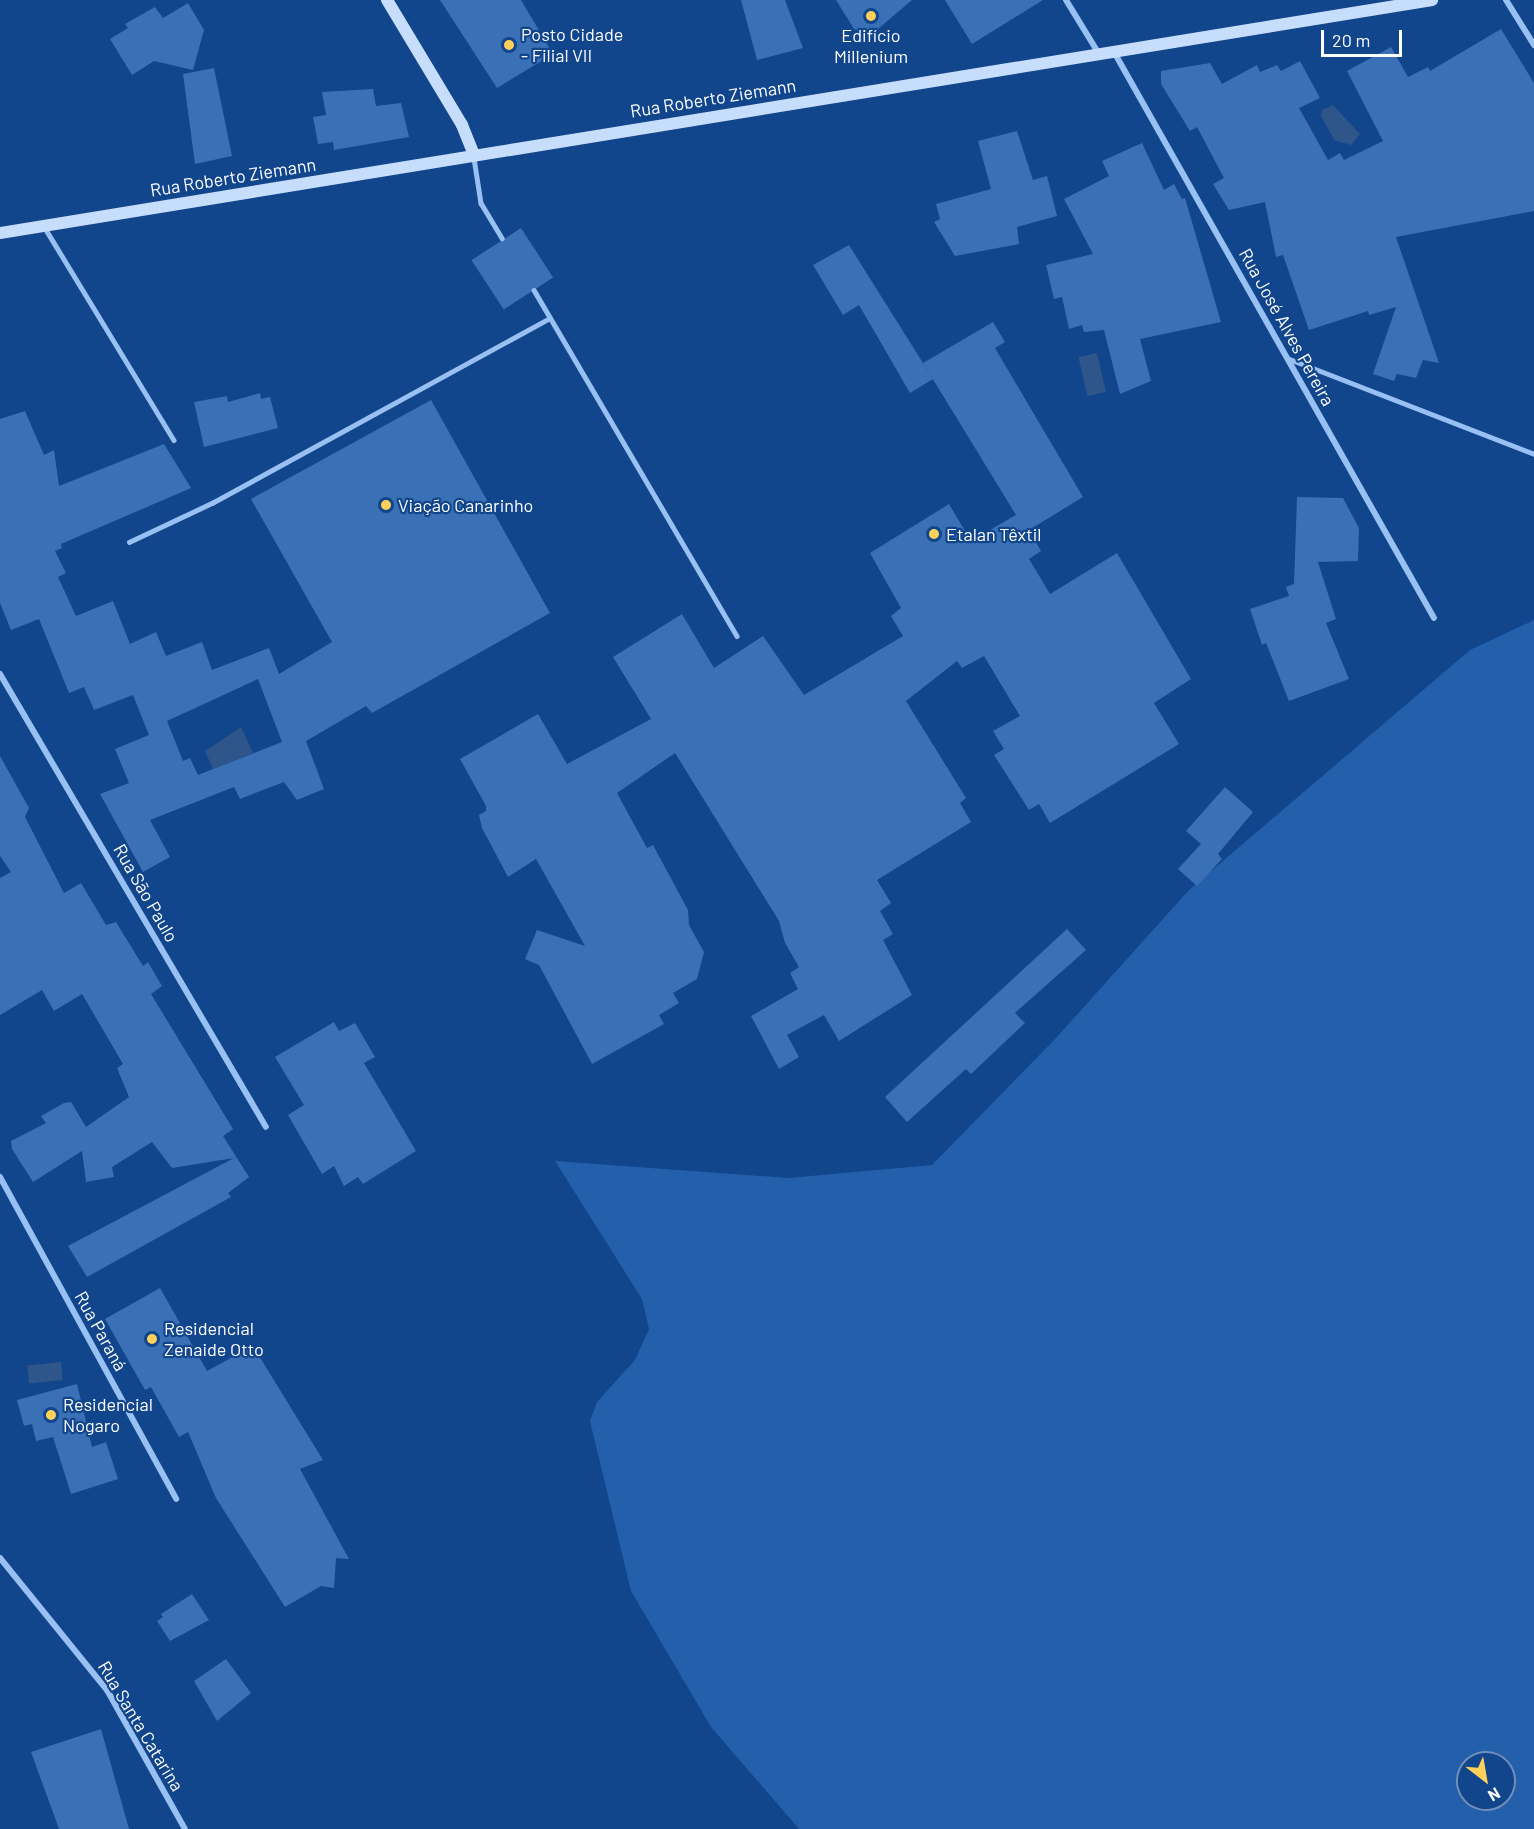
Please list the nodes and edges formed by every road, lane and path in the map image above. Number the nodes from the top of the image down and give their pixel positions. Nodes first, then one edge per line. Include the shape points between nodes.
1 (387, 0) edge
2 (1066, 0) edge
3 (1432, 0) edge
4 (1506, 0) edge
5 (1370, 5) edge
6 (1534, 45) edge
7 (1114, 51) junction
8 (1099, 54) junction
9 (474, 156) junction
10 (43, 226) junction
11 (0, 233) edge
12 (502, 238) dead end
13 (534, 290) dead end
14 (550, 318) junction
15 (1287, 358) junction
16 (174, 440) dead end
17 (1534, 454) edge
18 (129, 542) dead end
19 (1434, 618) dead end
20 (737, 636) dead end
21 (0, 674) edge
22 (266, 1127) dead end
23 (0, 1177) edge
24 (176, 1498) dead end
25 (0, 1558) edge
26 (185, 1829) edge

1 - 9 main road via 462,125
2 - 8 street
3 - 5 main road, Rua Roberto Ziemann
4 - 6 street
5 - 7 main road, Rua Roberto Ziemann
7 - 8 main road, Rua Roberto Ziemann
7 - 15 street, Rua José Alves Pereira
8 - 9 main road, Rua Roberto Ziemann
9 - 10 main road, Rua Roberto Ziemann
9 - 12 lane via 481,203
10 - 11 main road, Rua Roberto Ziemann
10 - 16 lane
13 - 14 lane
14 - 18 lane via 212,503
14 - 20 lane
15 - 17 lane
15 - 19 street, Rua José Alves Pereira
21 - 22 street, Rua São Paulo
23 - 24 street, Rua Paraná
25 - 26 street, Rua Santa Catarina via 107,1690

